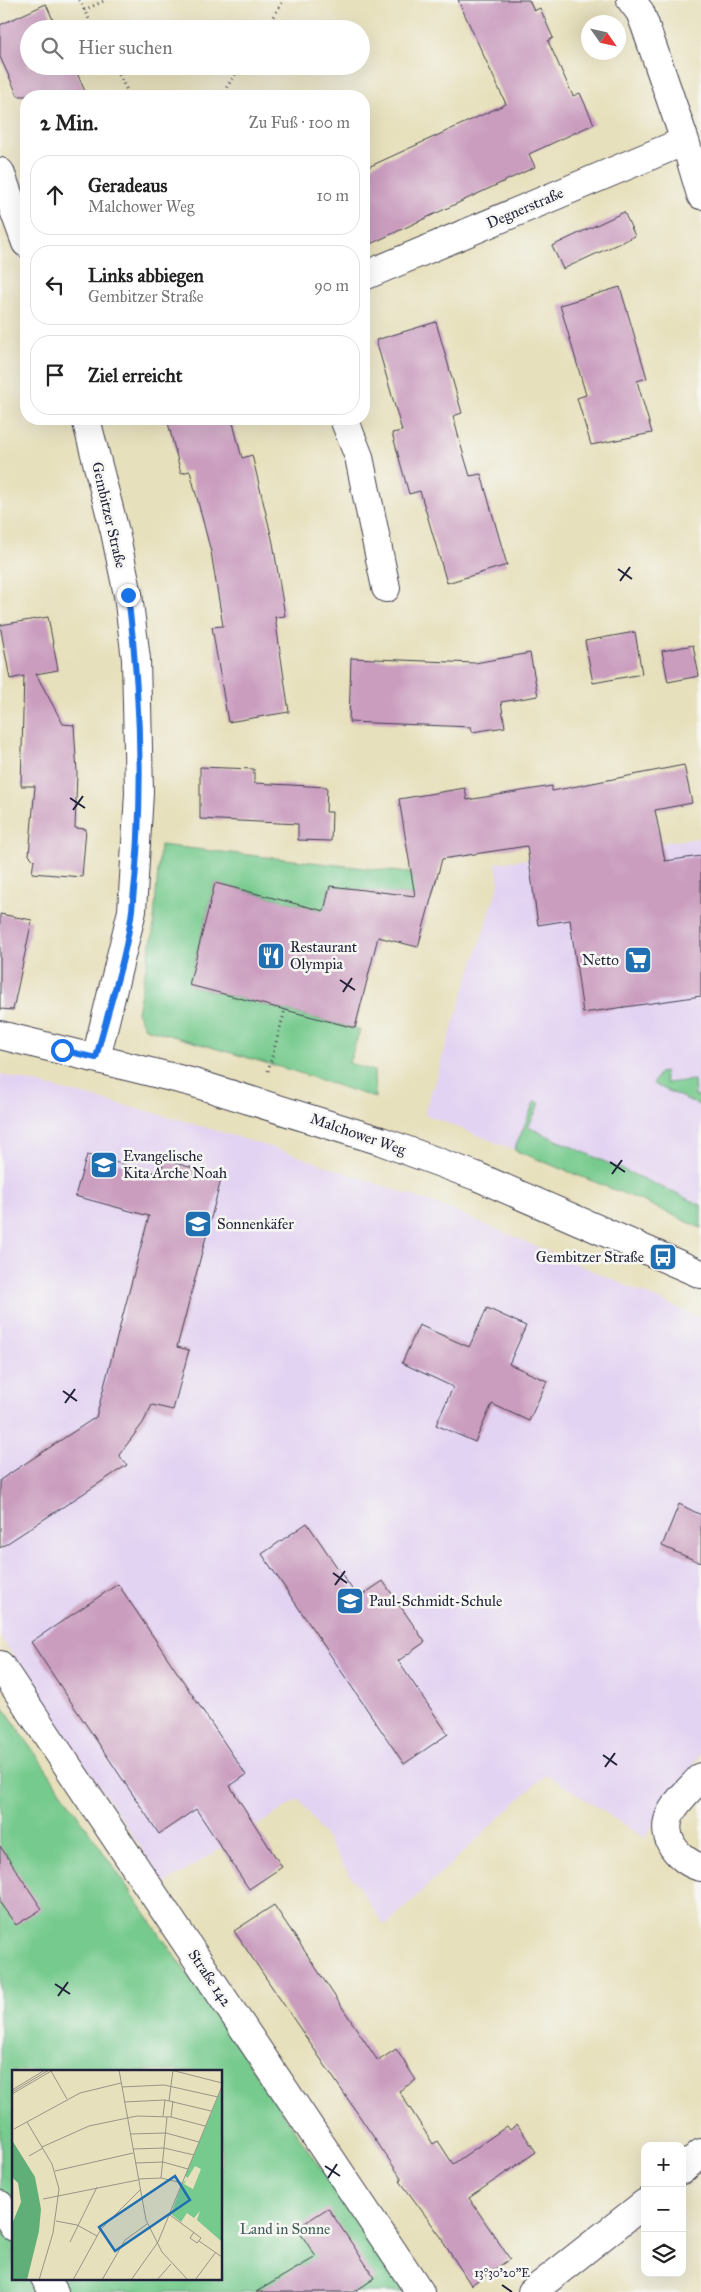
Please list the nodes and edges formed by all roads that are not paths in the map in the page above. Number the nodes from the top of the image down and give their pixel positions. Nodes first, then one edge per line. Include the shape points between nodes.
1 (631, 0) edge
2 (685, 140) junction
3 (0, 172) edge
4 (701, 195) edge
5 (20, 227) edge
6 (370, 273) edge
7 (88, 425) edge
8 (346, 425) edge
9 (386, 588) dead end
10 (0, 1035) edge
11 (96, 1058) junction
12 (701, 1274) edge
13 (0, 1664) edge
14 (701, 1777) edge
15 (701, 1867) edge
16 (701, 2153) edge
17 (686, 2166) edge
18 (0, 2205) edge
19 (641, 2206) edge
20 (12, 2224) edge
21 (46, 2280) edge
22 (54, 2292) edge
23 (420, 2292) edge
24 (532, 2292) edge

1 - 2 street via 640,12
2 - 4 street
2 - 6 street, Degnerstraße
3 - 5 street
7 - 11 street, Gembitzer Straße via 128,595 136,659 139,783 132,911
8 - 9 street via 359,457
10 - 11 street, Malchower Weg
11 - 12 street, Malchower Weg via 256,1101 381,1141 476,1176
13 - 23 street, Straße 142
14 - 15 street via 666,1820 666,1836 677,1853 694,1866
16 - 17 street
18 - 20 street
19 - 24 street
21 - 22 street

